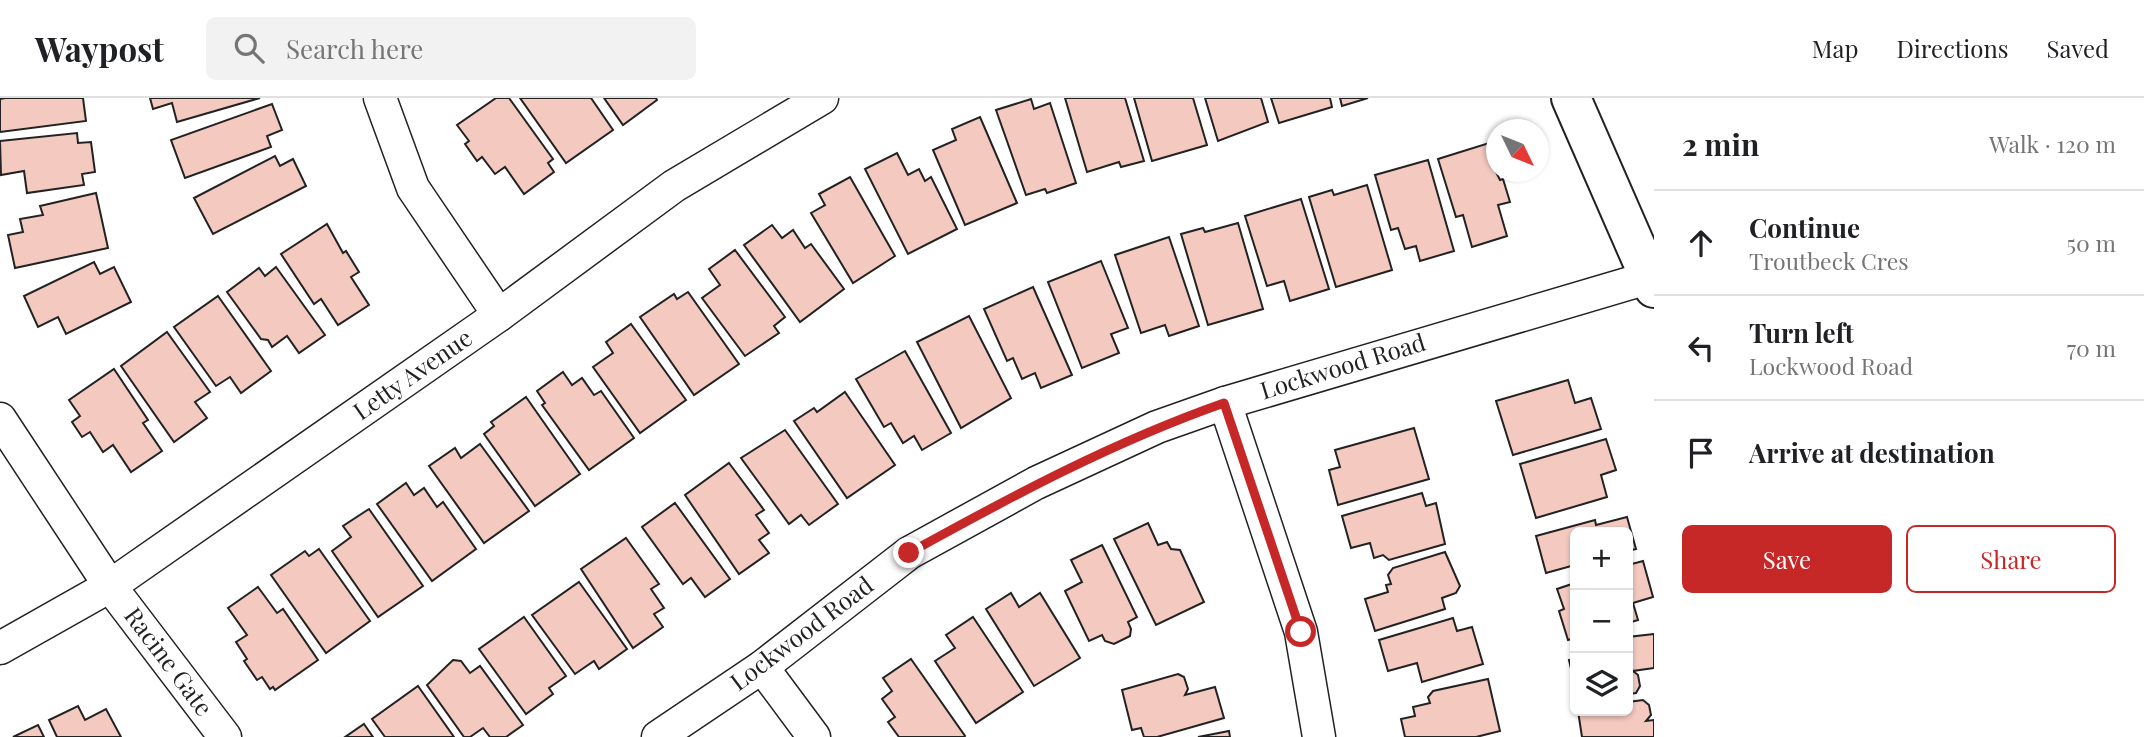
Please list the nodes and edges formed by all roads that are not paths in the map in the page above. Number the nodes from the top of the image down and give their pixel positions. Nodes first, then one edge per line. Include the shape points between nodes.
1 (380, 98) edge
2 (822, 98) edge
3 (1571, 98) edge
4 (1653, 280) edge
5 (499, 315) junction
6 (1224, 403) junction
7 (0, 419) edge
8 (110, 586) junction
9 (0, 648) edge
10 (762, 667) junction
11 (225, 737) edge
12 (658, 737) edge
13 (814, 737) edge
14 (1319, 737) edge

1 - 5 street via 412,188
2 - 5 street, Letty Avenue via 674,186
3 - 4 street
4 - 6 street, Lockwood Road
5 - 8 street, Letty Avenue
6 - 10 street, Lockwood Road via 1157,427 1036,482 909,553
6 - 14 street via 1301,632
7 - 8 street, Racine Gate
8 - 9 street, Letty Avenue
8 - 11 street, Racine Gate
10 - 12 street, Lockwood Road
10 - 13 street

